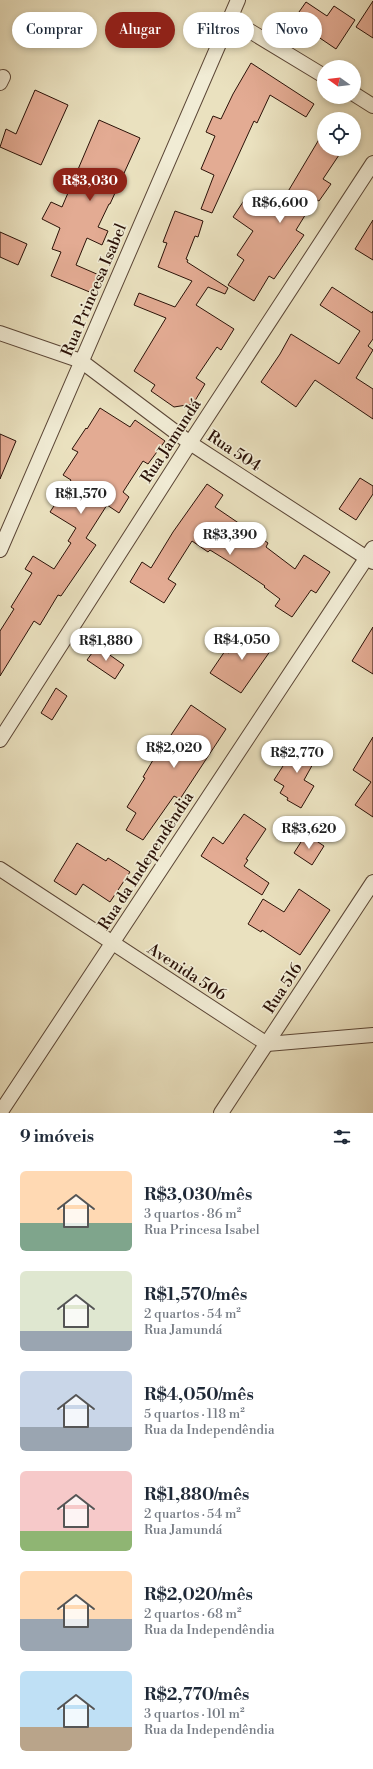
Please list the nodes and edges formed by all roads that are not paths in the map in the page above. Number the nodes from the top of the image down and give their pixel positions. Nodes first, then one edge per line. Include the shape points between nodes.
1 (238, 0) edge
2 (233, 12) edge
3 (254, 34) edge
4 (217, 48) edge
5 (317, 72) edge
6 (361, 98) edge
7 (373, 106) edge
8 (373, 162) edge
9 (0, 333) edge
10 (81, 361) junction
11 (190, 443) junction
12 (0, 550) edge
13 (371, 556) edge
14 (0, 740) edge
15 (0, 869) edge
16 (373, 882) edge
17 (112, 944) junction
18 (373, 1036) edge
19 (267, 1044) junction
20 (0, 1113) edge
21 (221, 1113) edge

1 - 2 street, Rua Princesa Isabel
3 - 5 street
4 - 10 street, Rua Princesa Isabel
6 - 7 street
8 - 11 street, Rua Jamundá
9 - 10 street, Rua 504
10 - 11 street, Rua 504
10 - 12 street, Rua Princesa Isabel
11 - 13 street, Rua 504
11 - 14 street, Rua Jamundá
13 - 17 street, Rua da Independêndia
15 - 17 street, Avenida 506
16 - 19 street, Rua 516
17 - 19 street, Avenida 506
17 - 20 street, Rua da Independêndia
18 - 19 street
19 - 21 street, Rua 516

